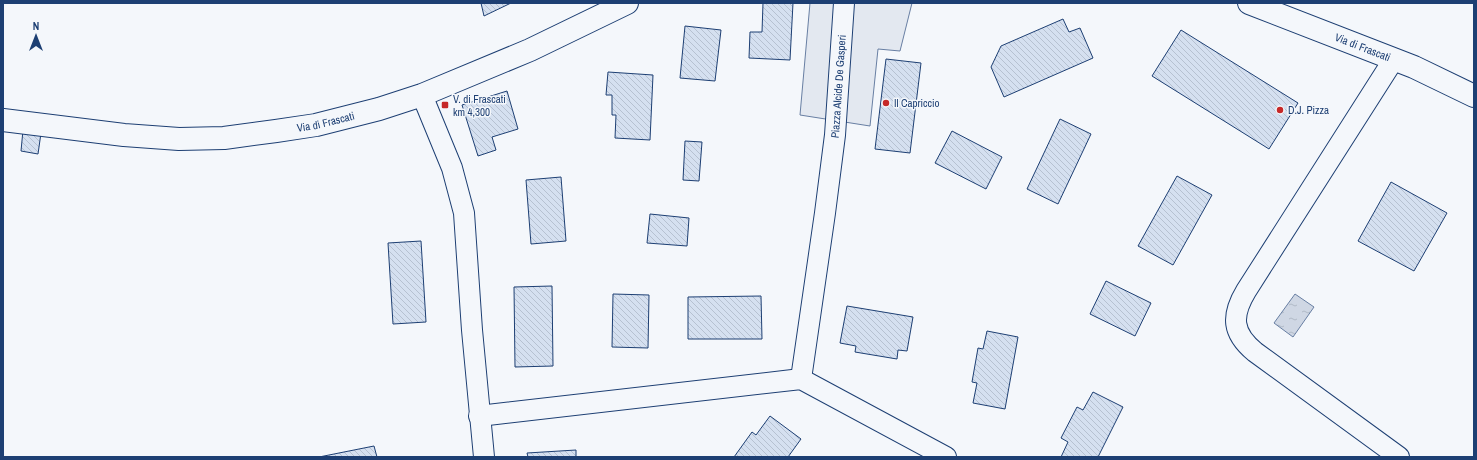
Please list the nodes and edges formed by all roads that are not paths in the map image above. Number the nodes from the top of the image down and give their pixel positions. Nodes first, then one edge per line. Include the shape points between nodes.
1 (628, 3) edge
2 (844, 3) edge
3 (1249, 3) edge
4 (1394, 59) junction
5 (422, 96) junction
6 (1474, 96) edge
7 (3, 120) edge
8 (801, 379) junction
9 (479, 416) junction
10 (484, 457) edge
11 (946, 457) edge
12 (1399, 457) edge

1 - 5 main road, Via di Frascati via 530,50
2 - 8 street, Piazza Alcide De Gasperi via 835,135
3 - 4 main road, Via di Frascati
4 - 6 main road, Via di Frascati
4 - 12 street via 1246,291 1237,310 1236,324 1240,337 1255,352
5 - 7 main road, Via di Frascati via 316,125 224,138 148,137
5 - 9 street via 452,168 464,213
8 - 9 street
8 - 11 street
9 - 10 street

